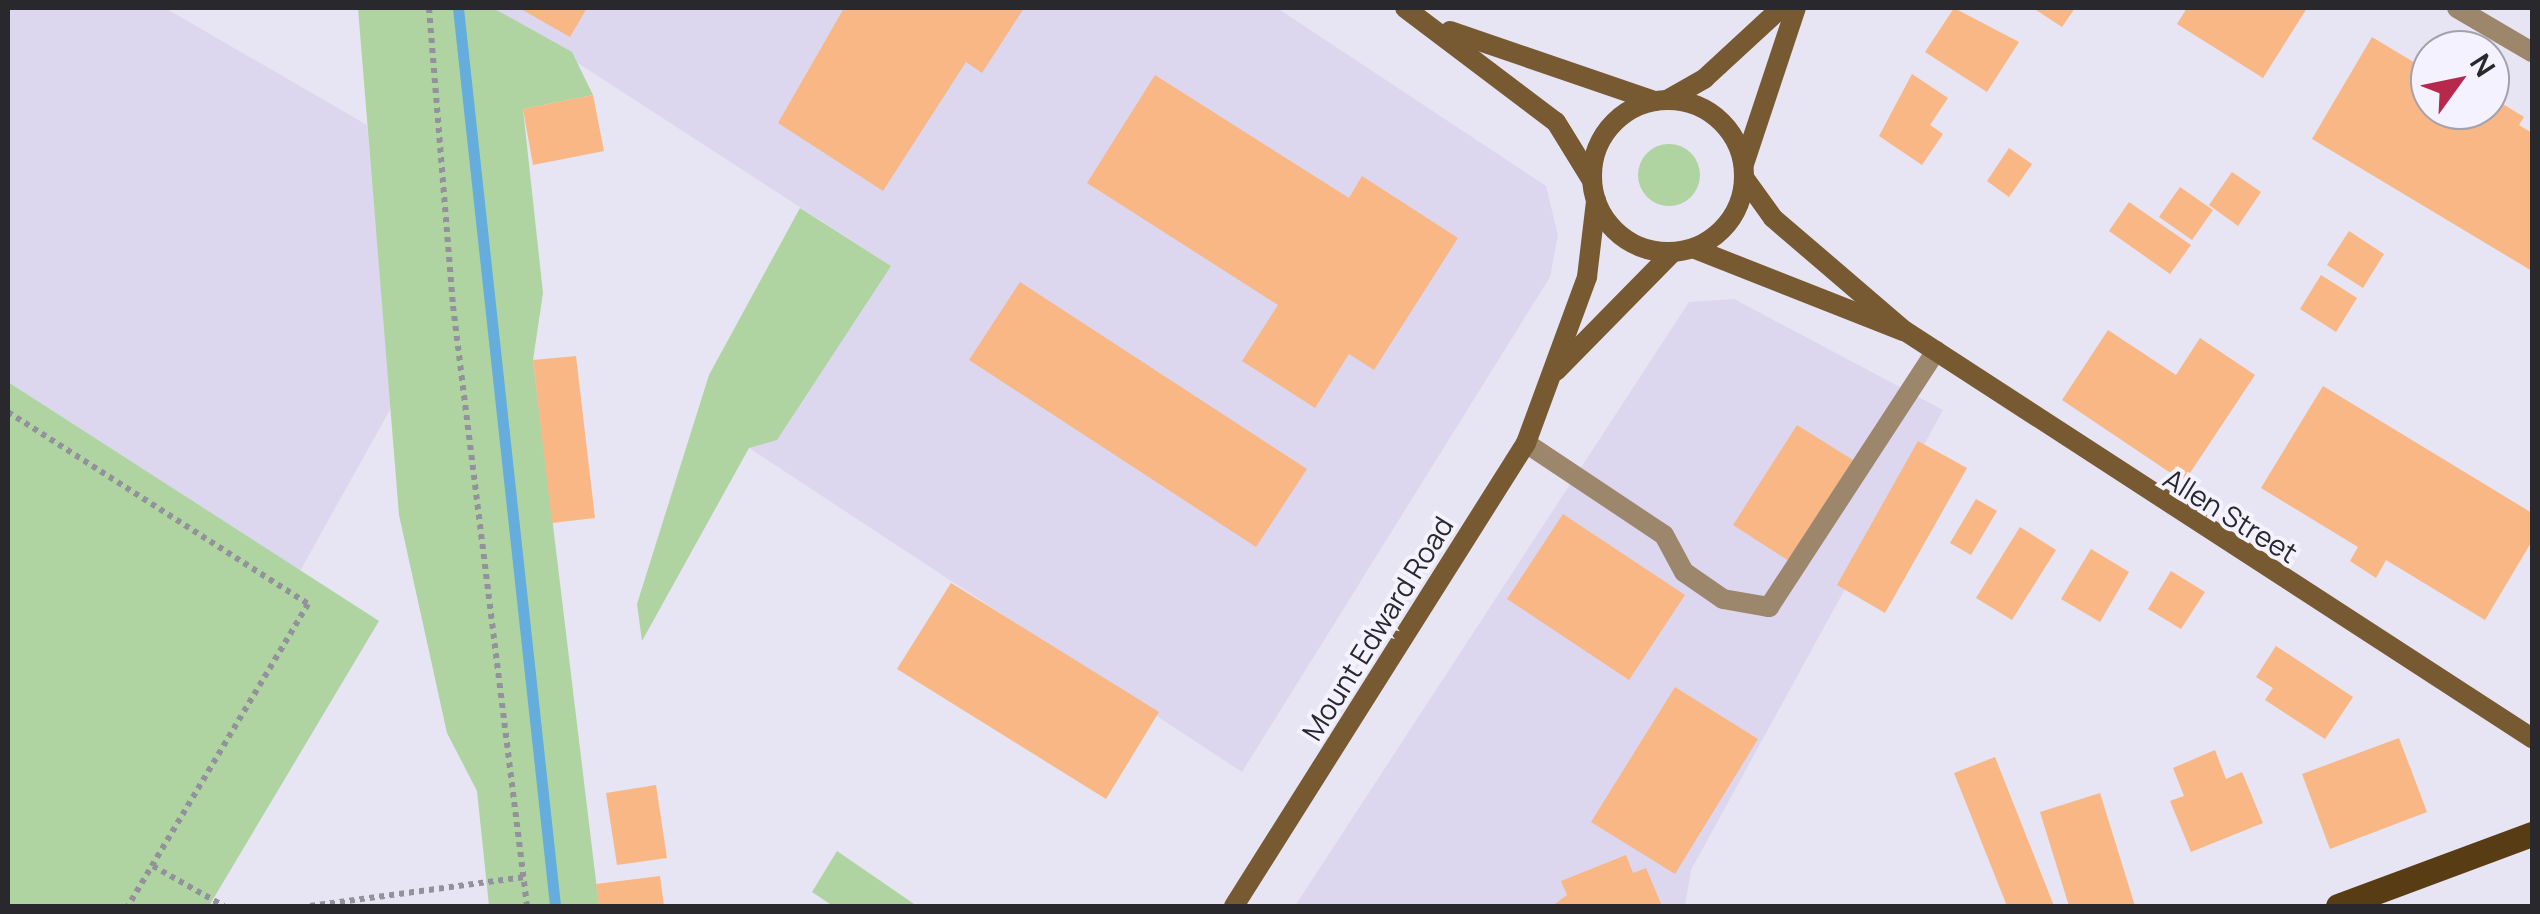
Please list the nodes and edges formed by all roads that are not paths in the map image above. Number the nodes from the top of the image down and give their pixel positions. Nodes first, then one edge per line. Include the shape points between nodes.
1 (1405, 8) edge
2 (1781, 8) edge
3 (1796, 8) edge
4 (2457, 8) edge
5 (1430, 24) junction
6 (2532, 52) edge
7 (1661, 100) junction
8 (1744, 172) junction
9 (1594, 191) junction
10 (1695, 249) junction
11 (1672, 253) junction
12 (1906, 331) junction
13 (1936, 351) junction
14 (1554, 372) junction
15 (1526, 443) junction
16 (2532, 738) edge
17 (2532, 834) edge
18 (1234, 906) edge
19 (2338, 906) edge

1 - 5 street
2 - 7 street via 1704,79
3 - 8 street
4 - 6 street
5 - 7 street
5 - 9 street via 1556,122
7 - 8 street via 1726,126
7 - 9 street via 1616,121
8 - 10 street via 1731,221
8 - 12 street, Allen Street via 1773,218
9 - 11 street via 1625,240
9 - 14 street, Mount Edward Road via 1597,241
10 - 11 street
10 - 12 street, Allen Street
11 - 14 street, Mount Edward Road
12 - 13 street, Allen Street
13 - 15 street via 1769,607 1723,598 1684,572 1664,535
13 - 16 street, Allen Street
14 - 15 street, Mount Edward Road
15 - 18 street, Mount Edward Road
17 - 19 main road

